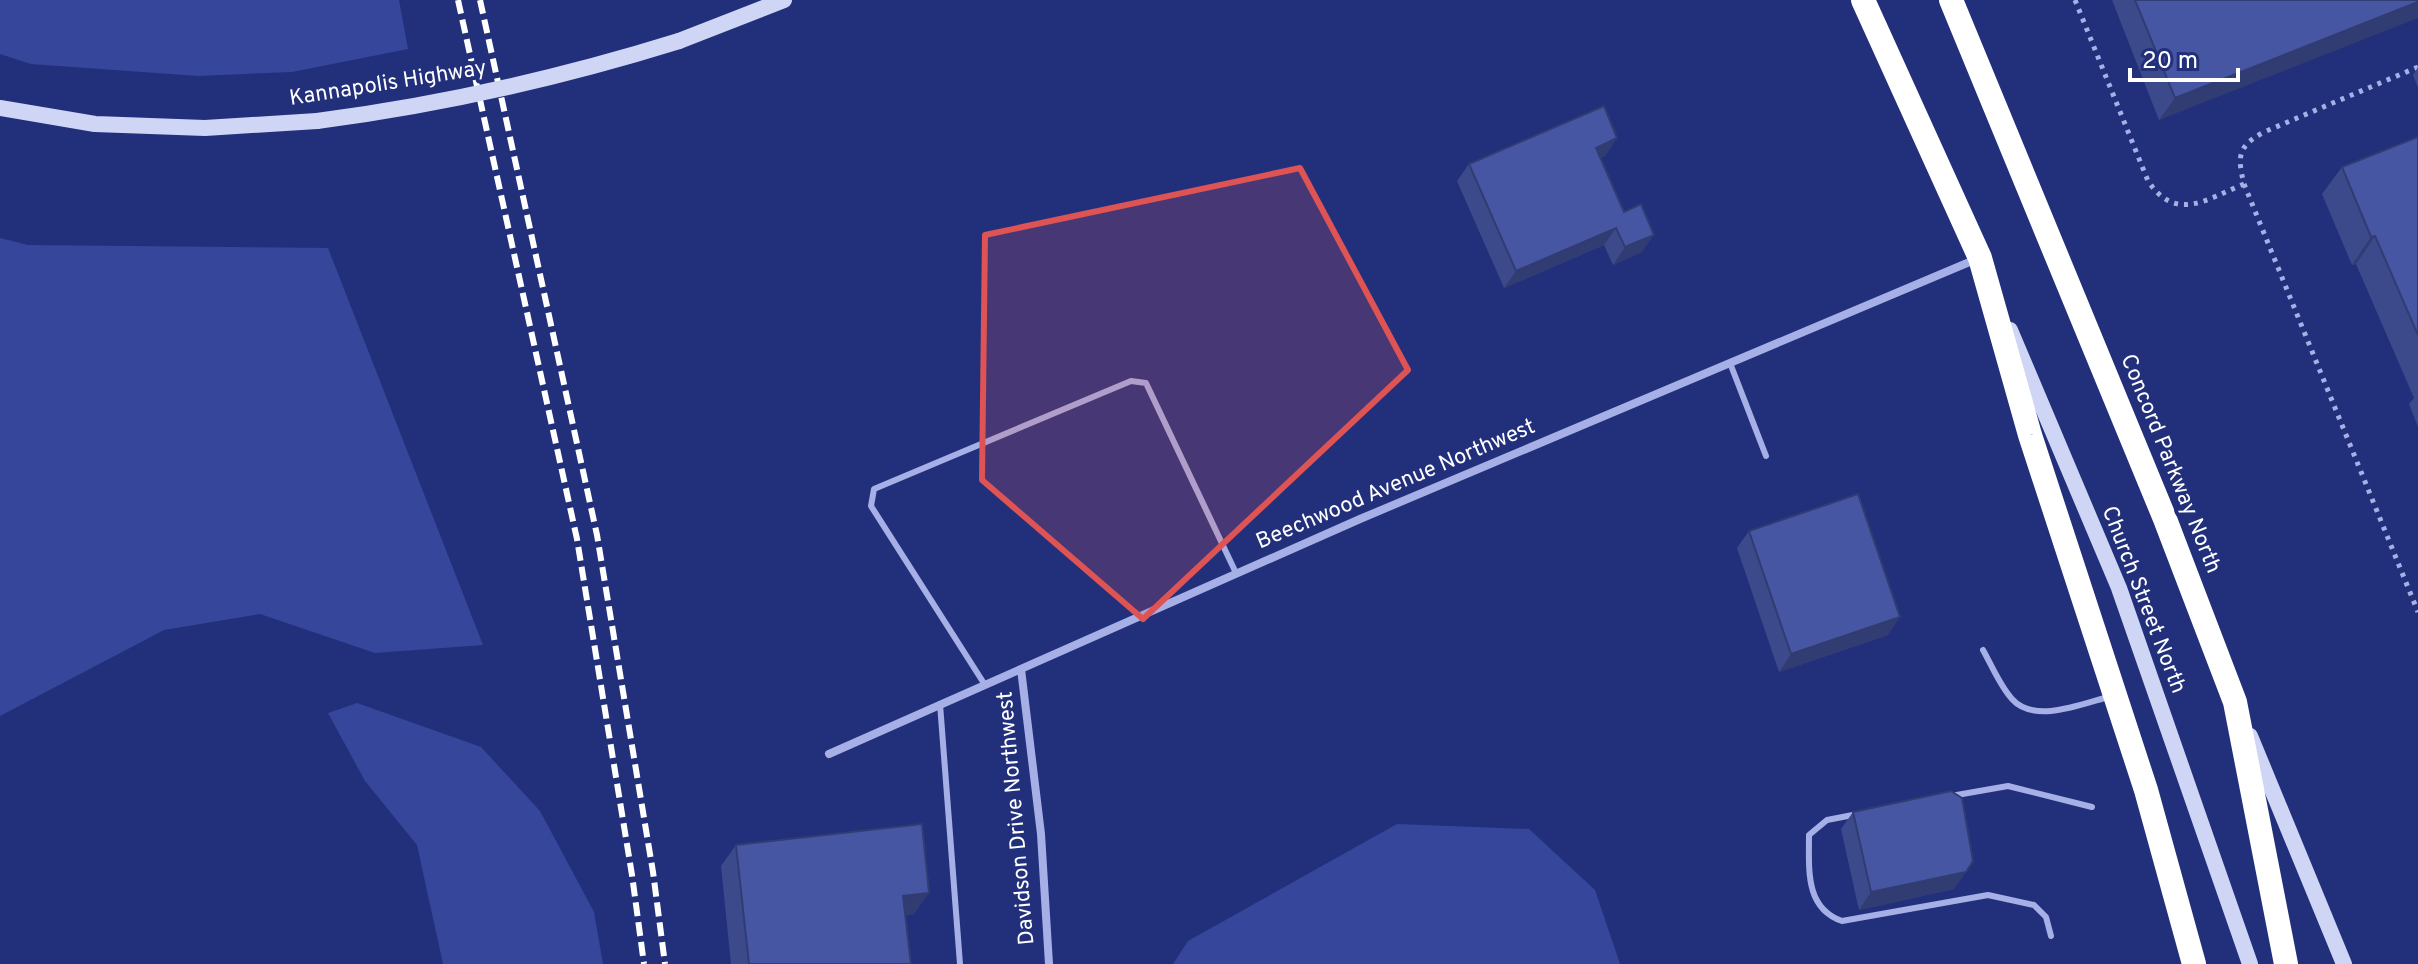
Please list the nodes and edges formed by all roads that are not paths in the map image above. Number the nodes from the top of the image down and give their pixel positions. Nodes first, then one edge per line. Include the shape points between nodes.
1 (1863, 0) edge
2 (1951, 0) edge
3 (777, 2) edge
4 (0, 108) edge
5 (1980, 258) junction
6 (1730, 363) junction
7 (1766, 456) dead end
8 (1236, 573) junction
9 (1983, 650) dead end
10 (1021, 669) junction
11 (985, 685) junction
12 (2116, 695) junction
13 (2235, 702) junction
14 (940, 704) junction
15 (829, 754) dead end
16 (1935, 800) edge
17 (2092, 807) dead end
18 (1874, 811) edge
19 (2051, 936) dead end
20 (960, 964) edge
21 (1049, 964) edge
22 (2194, 964) edge
23 (2250, 964) edge
24 (2286, 964) edge
25 (2344, 964) edge

1 - 5 highway
2 - 13 highway, Concord Parkway North
3 - 4 main road, Kannapolis Highway, bridge via 598,66 379,113 205,128 95,124
5 - 6 street, Beechwood Avenue Northwest
5 - 12 highway via 2030,435
5 - 23 main road, Church Street North via 2119,588
6 - 7 lane
6 - 8 street, Beechwood Avenue Northwest
8 - 10 street, Beechwood Avenue Northwest
8 - 11 lane, Davidson Drive Northwest via 1146,383 1131,381 874,489 871,506
9 - 12 lane via 2012,700 2026,710 2072,707
10 - 11 street, Beechwood Avenue Northwest
10 - 21 street, Davidson Drive Northwest via 1041,834
11 - 14 street, Beechwood Avenue Northwest
12 - 22 highway
13 - 24 highway, Concord Parkway North
13 - 25 main road
14 - 15 street, Beechwood Avenue Northwest
14 - 20 lane
16 - 17 lane via 2008,786
18 - 19 lane via 1827,820 1809,835 1815,901 1826,916 1842,921 1988,895 2034,905 2046,917

